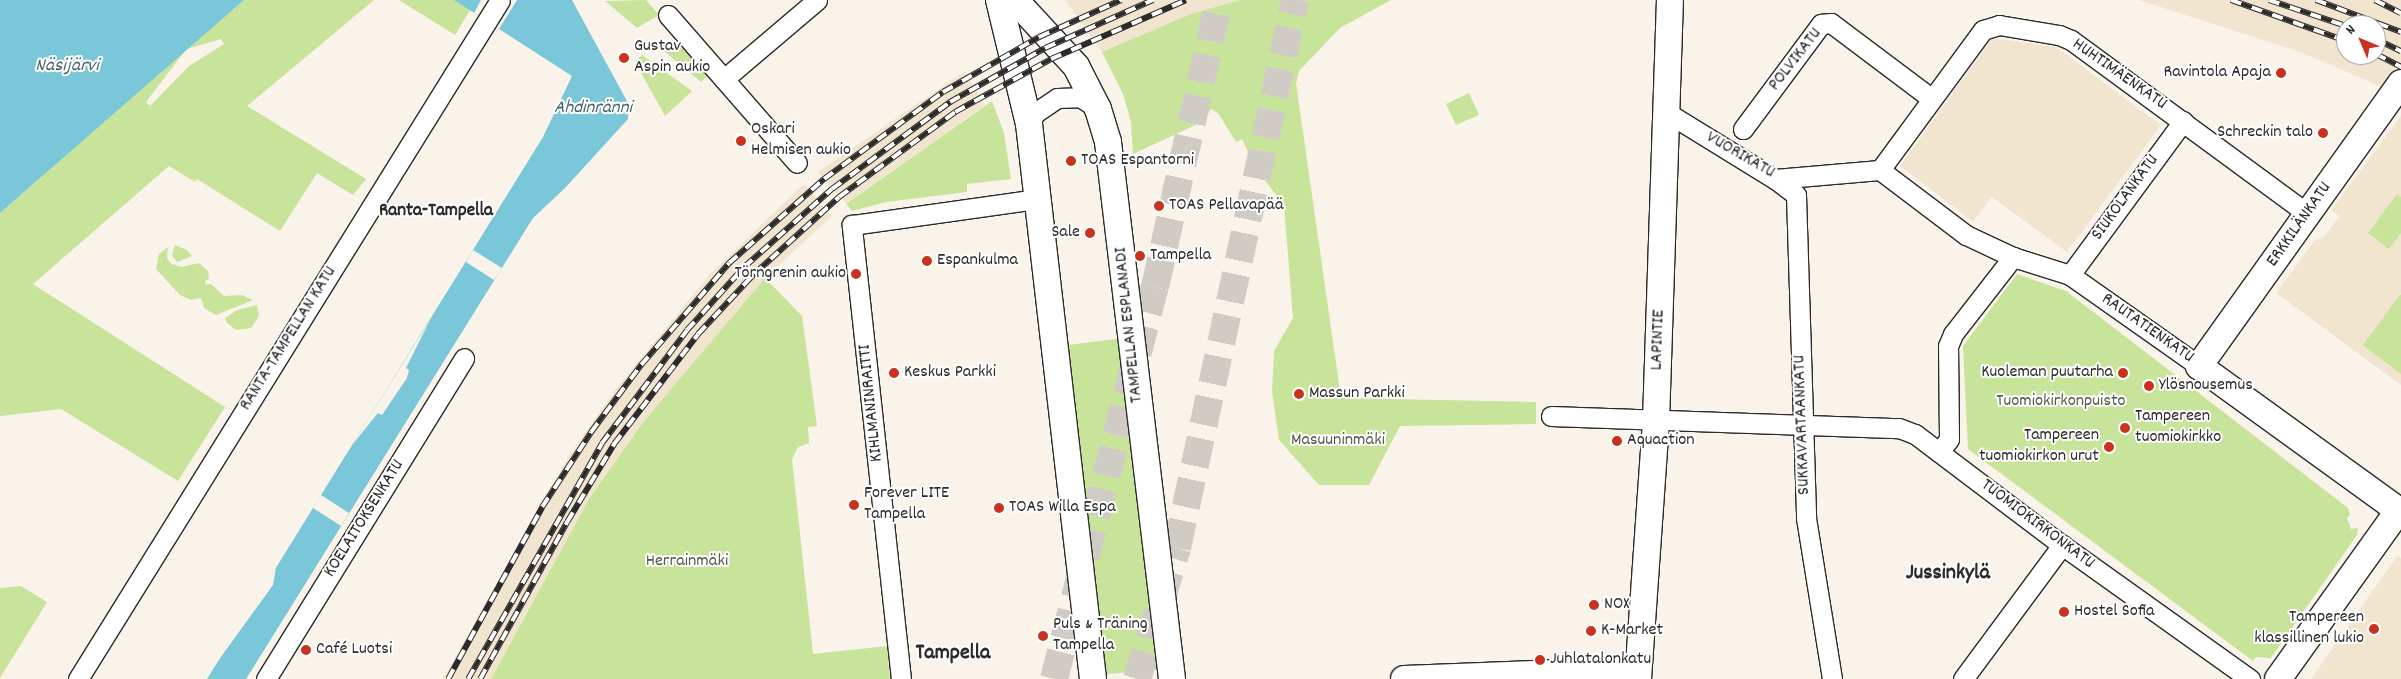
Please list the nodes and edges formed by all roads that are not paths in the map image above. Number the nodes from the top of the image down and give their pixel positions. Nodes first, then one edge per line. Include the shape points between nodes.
1 (500, 0) edge
2 (817, 0) edge
3 (999, 0) edge
4 (1015, 0) edge
5 (1670, 0) edge
6 (668, 16) dead end
7 (724, 79) junction
8 (2401, 83) edge
9 (1931, 98) junction
10 (1098, 109) junction
11 (1666, 112) junction
12 (2183, 121) junction
13 (1029, 124) junction
14 (1743, 129) dead end
15 (797, 163) dead end
16 (1880, 170) junction
17 (1775, 179) junction
18 (1029, 200) junction
19 (2308, 214) junction
20 (2013, 257) junction
21 (2070, 275) junction
22 (464, 358) dead end
23 (2200, 366) junction
24 (1551, 416) dead end
25 (1656, 421) junction
26 (1803, 425) junction
27 (1940, 452) junction
28 (2400, 511) edge
29 (2062, 545) junction
30 (1638, 675) edge
31 (78, 679) edge
32 (266, 679) edge
33 (901, 679) edge
34 (1093, 679) edge
35 (1172, 679) edge
36 (1404, 679) edge
37 (1832, 679) edge
38 (1963, 679) edge
39 (2250, 679) edge
40 (2278, 679) edge

1 - 31 street, RANTA-TAMPELLAN KATU
2 - 7 street
3 - 13 street
4 - 10 street, TAMPELLAN ESPLANADI via 1076,66
5 - 11 street, LAPINTIE
6 - 7 street
7 - 15 street
8 - 19 street, ERKKILÄNKATU
9 - 12 street, HUHTIMÄENKATU via 1983,30 1999,25 2071,40
9 - 14 street, POLVIKATU via 1831,23 1821,24
9 - 16 street, HUHTIMÄENKATU
10 - 13 street via 1080,96 1057,98 1035,113
10 - 35 street, TAMPELLAN ESPLANADI via 1113,173
11 - 17 street, VUORIKATU
11 - 25 street, LAPINTIE
12 - 19 street, HUHTIMÄENKATU
12 - 21 street, SIUKOLANKATU
13 - 18 street
16 - 17 street, VUORIKATU
16 - 20 street, RAUTATIENKATU via 1953,227
17 - 26 street, SUKKAVARTAANKATU via 1796,196
18 - 33 street, KIHLMANINRAITTI via 852,225
18 - 34 street
19 - 23 street, ERKKILÄNKATU
20 - 21 street, RAUTATIENKATU
20 - 27 street via 1953,334 1948,346 1949,439
21 - 23 street, RAUTATIENKATU
22 - 32 street, KOELAITOKSENKATU
23 - 28 street, RAUTATIENKATU
24 - 25 street, TUOMIOKIRKONKATU
25 - 26 street, TUOMIOKIRKONKATU
25 - 30 street, LAPINTIE
26 - 27 street, TUOMIOKIRKONKATU via 1899,428 1915,434
26 - 37 street, SUKKAVARTAANKATU via 1806,518
27 - 29 street, TUOMIOKIRKONKATU
28 - 40 street
29 - 38 street
29 - 39 street, TUOMIOKIRKONKATU
30 - 36 street

